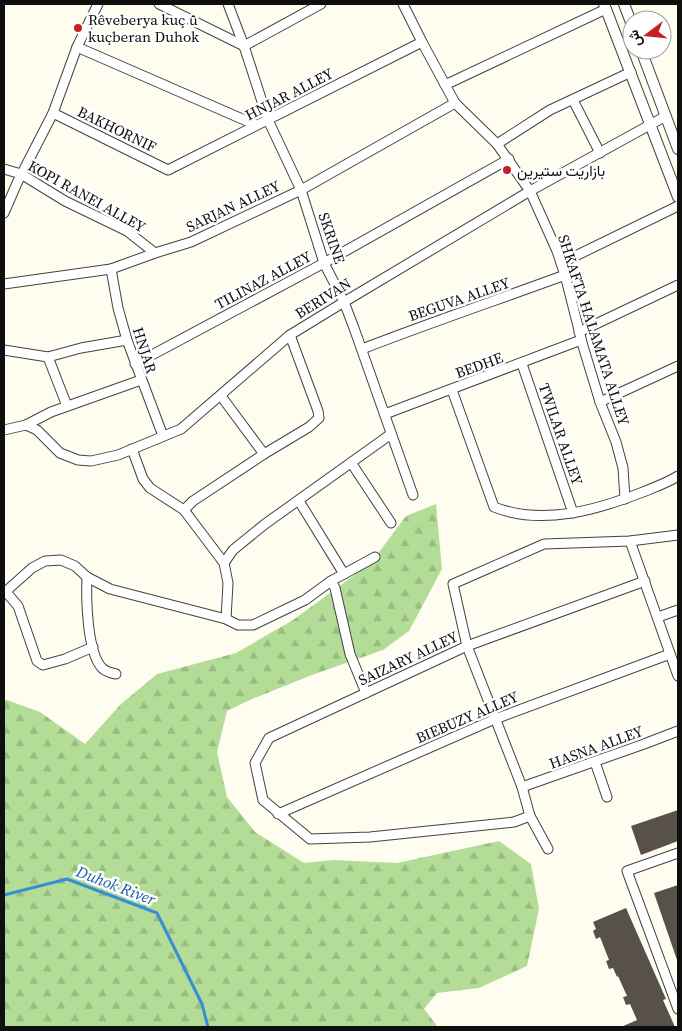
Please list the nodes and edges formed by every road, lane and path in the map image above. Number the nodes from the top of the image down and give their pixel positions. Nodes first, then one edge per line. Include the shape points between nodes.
1 (98, 4) edge
2 (159, 4) edge
3 (228, 4) edge
4 (321, 4) edge
5 (403, 4) edge
6 (605, 7) edge
7 (422, 42) junction
8 (244, 46) junction
9 (77, 47) junction
10 (645, 60) edge
11 (630, 72) junction
12 (445, 85) junction
13 (573, 100) junction
14 (455, 102) junction
15 (53, 113) junction
16 (666, 116) junction
17 (268, 120) junction
18 (651, 124) junction
19 (256, 126) junction
20 (497, 144) junction
21 (678, 149) edge
22 (600, 153) junction
23 (509, 160) junction
24 (4, 169) edge
25 (168, 170) joint
26 (21, 174) junction
27 (301, 190) junction
28 (530, 192) junction
29 (678, 197) edge
30 (678, 206) edge
31 (4, 213) edge
32 (155, 253) junction
33 (324, 263) junction
34 (560, 263) junction
35 (111, 269) junction
36 (565, 275) junction
37 (4, 284) edge
38 (678, 285) edge
39 (344, 302) junction
40 (290, 335) junction
41 (580, 336) junction
42 (127, 340) junction
43 (362, 349) junction
44 (4, 350) edge
45 (48, 356) junction
46 (134, 364) junction
47 (522, 364) junction
48 (678, 366) edge
49 (141, 380) junction
50 (452, 390) junction
51 (221, 396) junction
52 (600, 402) junction
53 (67, 406) junction
54 (385, 414) junction
55 (26, 425) junction
56 (4, 430) edge
57 (391, 434) junction
58 (163, 436) junction
59 (132, 449) junction
60 (264, 454) junction
61 (352, 464) junction
62 (678, 476) edge
63 (413, 495) dead end
64 (625, 499) junction
65 (299, 501) junction
66 (184, 510) junction
67 (573, 513) junction
68 (392, 523) dead end
69 (678, 535) edge
70 (630, 541) junction
71 (375, 557) dead end
72 (224, 563) junction
73 (344, 574) junction
74 (87, 577) junction
75 (331, 581) junction
76 (645, 581) junction
77 (5, 593) edge
78 (678, 610) edge
79 (658, 617) junction
80 (226, 620) junction
81 (467, 646) junction
82 (93, 647) junction
83 (670, 654) junction
84 (116, 674) dead end
85 (678, 676) edge
86 (366, 693) junction
87 (495, 719) junction
88 (678, 730) edge
89 (595, 762) junction
90 (522, 787) junction
91 (607, 797) dead end
92 (278, 814) junction
93 (530, 816) junction
94 (548, 849) dead end
95 (678, 853) edge
96 (678, 1009) edge

1 - 9 street
2 - 8 street
3 - 8 street, SKRINE
4 - 8 street
5 - 7 street, SHKAFTA HALAMATA ALLEY
6 - 11 street
6 - 12 street
7 - 12 street, SHKAFTA HALAMATA ALLEY
7 - 17 street, HNJAR ALLEY
8 - 17 street, SKRINE
9 - 15 street
9 - 19 street
10 - 16 street
11 - 13 street
11 - 18 street
12 - 14 street, SHKAFTA HALAMATA ALLEY
13 - 20 street via 550,110
13 - 22 street
14 - 20 street, SHKAFTA HALAMATA ALLEY
14 - 27 street, SARJAN ALLEY
15 - 25 street, BAKHORNIF
15 - 26 street
16 - 18 street, BERIVAN
16 - 21 street
17 - 19 street, HNJAR ALLEY
17 - 27 street, SKRINE
18 - 22 street, BERIVAN
18 - 29 street
19 - 25 street, HNJAR ALLEY
20 - 23 street, SHKAFTA HALAMATA ALLEY
22 - 28 street, BERIVAN
23 - 28 street, SHKAFTA HALAMATA ALLEY
23 - 33 street, TILINAZ ALLEY
24 - 26 street, KOPI RANEI ALLEY
26 - 31 street
26 - 32 street, KOPI RANEI ALLEY via 65,201 127,231
27 - 32 street, SARJAN ALLEY via 191,242
27 - 33 street, SKRINE
28 - 34 street, SHKAFTA HALAMATA ALLEY
28 - 39 street, BERIVAN
30 - 34 street
32 - 35 street, SARJAN ALLEY
33 - 39 street, SKRINE
33 - 46 street, TILINAZ ALLEY
34 - 36 street, SHKAFTA HALAMATA ALLEY
35 - 37 street, SARJAN ALLEY
35 - 42 street, HNJAR
36 - 41 street, SHKAFTA HALAMATA ALLEY
36 - 43 street, BEGUVA ALLEY
38 - 41 street, BEDHE
39 - 40 street, BERIVAN
39 - 43 street, SKRINE
40 - 51 street, BERIVAN
40 - 60 street via 319,418
41 - 47 street, BEDHE
41 - 52 street, SHKAFTA HALAMATA ALLEY
42 - 45 street
42 - 46 street, HNJAR
43 - 54 street, SKRINE
44 - 45 street
45 - 53 street
46 - 49 street, HNJAR
47 - 50 street, BEDHE
47 - 67 street, TWILAR ALLEY
48 - 52 street
49 - 53 street
49 - 58 street, HNJAR
50 - 54 street, BEDHE
50 - 67 street via 494,507 526,515
51 - 58 street, BERIVAN via 181,429
51 - 60 street
52 - 64 street, SHKAFTA HALAMATA ALLEY via 616,442
53 - 55 street
54 - 57 street, SKRINE
55 - 56 street
55 - 59 street, BERIVAN via 37,430 60,453 78,460 91,461
57 - 61 street
57 - 63 street, SKRINE
58 - 59 street, BERIVAN
59 - 66 street via 143,479 150,488
60 - 66 street
61 - 65 street
61 - 68 street
62 - 64 street
64 - 67 street
65 - 72 street via 233,550
65 - 73 street
66 - 72 street
69 - 70 street
70 - 76 street
70 - 81 street via 544,544 453,584
71 - 73 street
72 - 80 street via 228,583
73 - 75 street
74 - 77 street via 75,566 60,560 45,561 32,568
74 - 80 street via 110,589
74 - 82 street via 86,600
75 - 80 street via 305,600 253,624 238,625
75 - 86 street via 350,654
76 - 79 street
76 - 81 street, SAIZARY ALLEY
77 - 82 street via 18,606 37,661 42,665
78 - 79 street
79 - 83 street
81 - 86 street, SAIZARY ALLEY
81 - 87 street
82 - 84 street via 103,669
83 - 85 street
83 - 87 street, BIEBUZY ALLEY
86 - 92 street, SAIZARY ALLEY via 269,738 255,763 263,800
87 - 90 street
87 - 92 street, BIEBUZY ALLEY
88 - 89 street, HASNA ALLEY
89 - 90 street, HASNA ALLEY
89 - 91 street
90 - 93 street
92 - 93 street, SAIZARY ALLEY via 310,839 370,837 514,822
93 - 94 street
95 - 96 street via 627,871

